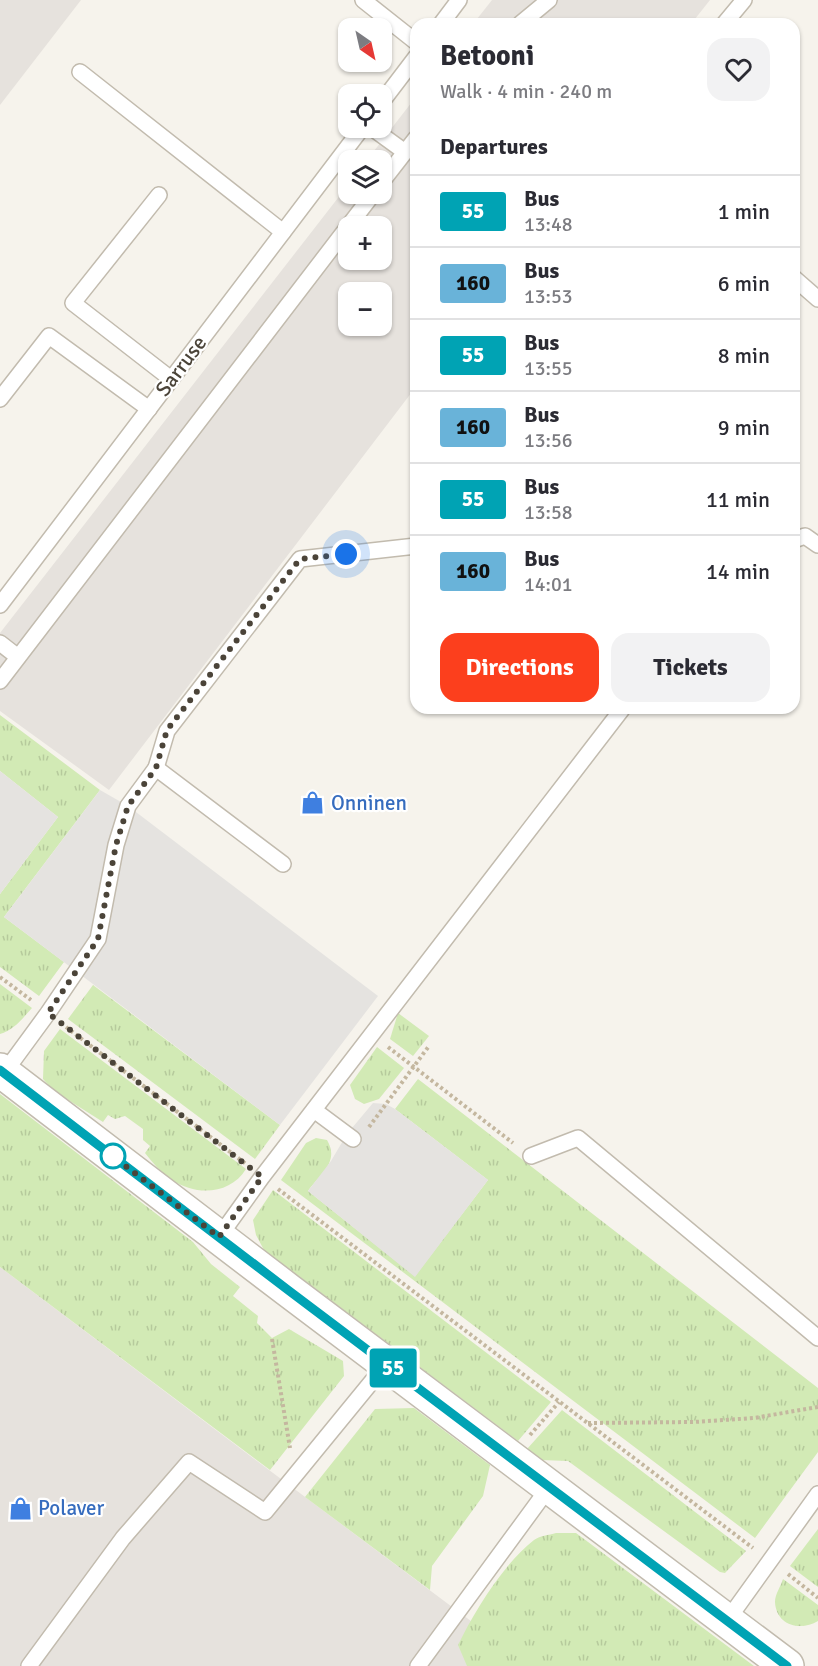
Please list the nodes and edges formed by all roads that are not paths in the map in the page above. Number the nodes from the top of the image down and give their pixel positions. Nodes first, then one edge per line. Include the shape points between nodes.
1 (363, 0) edge
2 (459, 0) edge
3 (549, 0) edge
4 (744, 0) edge
5 (446, 18) edge
6 (527, 18) edge
7 (729, 18) edge
8 (410, 37) edge
9 (410, 65) edge
10 (80, 72) dead end
11 (392, 89) edge
12 (354, 138) edge
13 (386, 138) edge
14 (410, 146) edge
15 (405, 152) junction
16 (392, 169) edge
17 (159, 195) dead end
18 (365, 204) edge
19 (283, 232) junction
20 (800, 283) edge
21 (818, 299) edge
22 (171, 379) junction
23 (0, 399) edge
24 (149, 409) junction
25 (800, 538) edge
26 (818, 545) edge
27 (410, 547) edge
28 (0, 605) edge
29 (0, 643) edge
30 (18, 657) junction
31 (0, 681) edge
32 (618, 714) edge
33 (156, 768) junction
34 (282, 864) dead end
35 (2, 1071) edge
36 (314, 1110) junction
37 (359, 1136) road end
38 (531, 1156) road end
39 (219, 1237) junction
40 (818, 1338) edge
41 (387, 1363) junction
42 (550, 1486) junction
43 (818, 1494) edge
44 (726, 1622) junction
45 (424, 1664) edge
46 (29, 1666) edge
47 (787, 1666) edge

1 - 8 lane
2 - 5 lane
3 - 6 lane
4 - 7 lane
9 - 11 lane
10 - 19 lane
12 - 19 lane, Sarruse
13 - 15 lane
14 - 15 lane
15 - 16 lane
17 - 22 lane via 73,303
18 - 30 lane
19 - 22 lane, Sarruse
20 - 21 lane
22 - 24 lane, Sarruse
23 - 24 lane via 49,336
24 - 28 lane, Sarruse
25 - 26 lane via 805,536
27 - 33 lane via 300,559 167,730
29 - 30 lane
30 - 31 lane
32 - 36 lane
33 - 34 lane
33 - 35 lane via 128,806 116,845 98,939 48,1013
35 - 39 street
36 - 37 lane
36 - 39 lane
38 - 40 lane via 578,1138
39 - 41 street
41 - 42 street
41 - 46 lane via 265,1512 189,1462 123,1538
42 - 44 street
42 - 45 lane
43 - 44 lane
44 - 47 street

